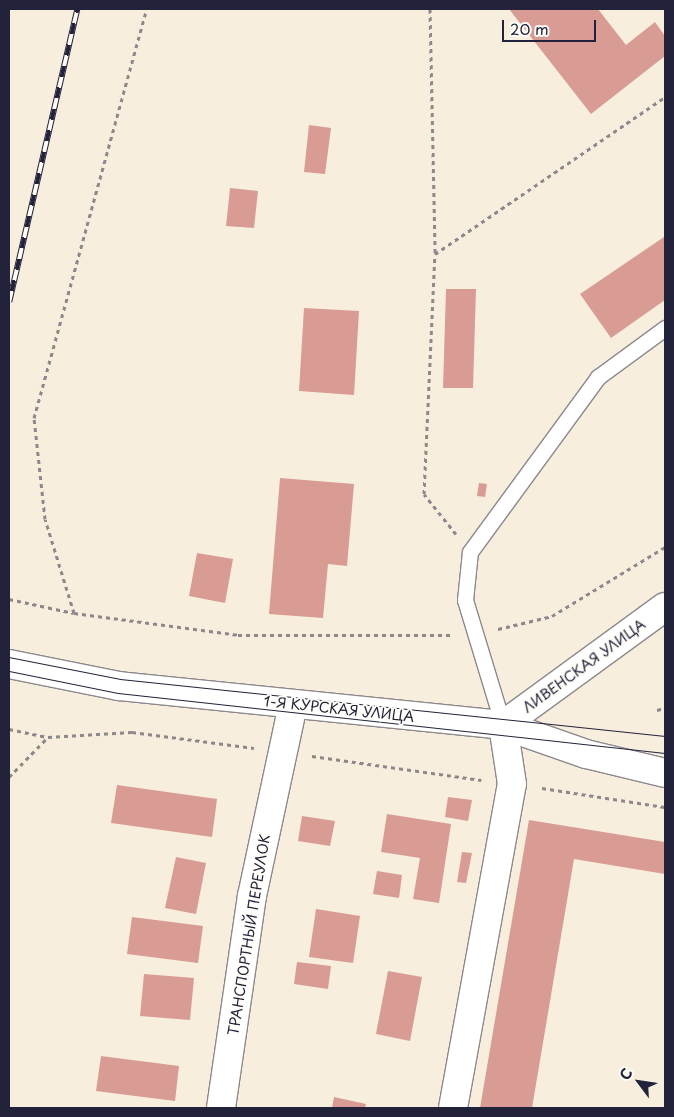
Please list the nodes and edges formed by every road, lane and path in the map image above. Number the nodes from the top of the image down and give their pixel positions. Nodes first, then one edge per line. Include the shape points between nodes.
1 (147, 9) edge
2 (430, 9) edge
3 (665, 97) edge
4 (435, 254) junction
5 (665, 328) edge
6 (665, 548) edge
7 (470, 552) junction
8 (9, 599) edge
9 (665, 607) edge
10 (74, 614) junction
11 (475, 634) junction
12 (9, 664) edge
13 (293, 704) junction
14 (665, 708) edge
15 (657, 710) dead end
16 (503, 725) junction
17 (9, 729) edge
18 (659, 769) edge
19 (9, 777) edge
20 (512, 784) junction
21 (665, 807) edge
22 (221, 1108) edge
23 (453, 1108) edge

1 - 10 path via 34,418 45,520
2 - 4 path
3 - 4 path
4 - 7 path via 424,494
5 - 7 lane via 598,377
6 - 11 path via 552,616
7 - 11 lane via 465,600
8 - 10 path
9 - 16 street, ЛИВЕНСКАЯ УЛИЦА
10 - 11 path via 238,635 392,639
11 - 16 lane
12 - 13 street, 1-Я КУРСКАЯ УЛИЦА via 61,675
13 - 16 street, 1-Я КУРСКАЯ УЛИЦА
13 - 22 street, ТРАНСПОРТНЫЙ ПЕРЕУЛОК via 252,896
14 - 15 path
16 - 18 street, 1-Я КУРСКАЯ УЛИЦА
16 - 20 street
17 - 19 path via 48,737
20 - 21 path
20 - 23 street

